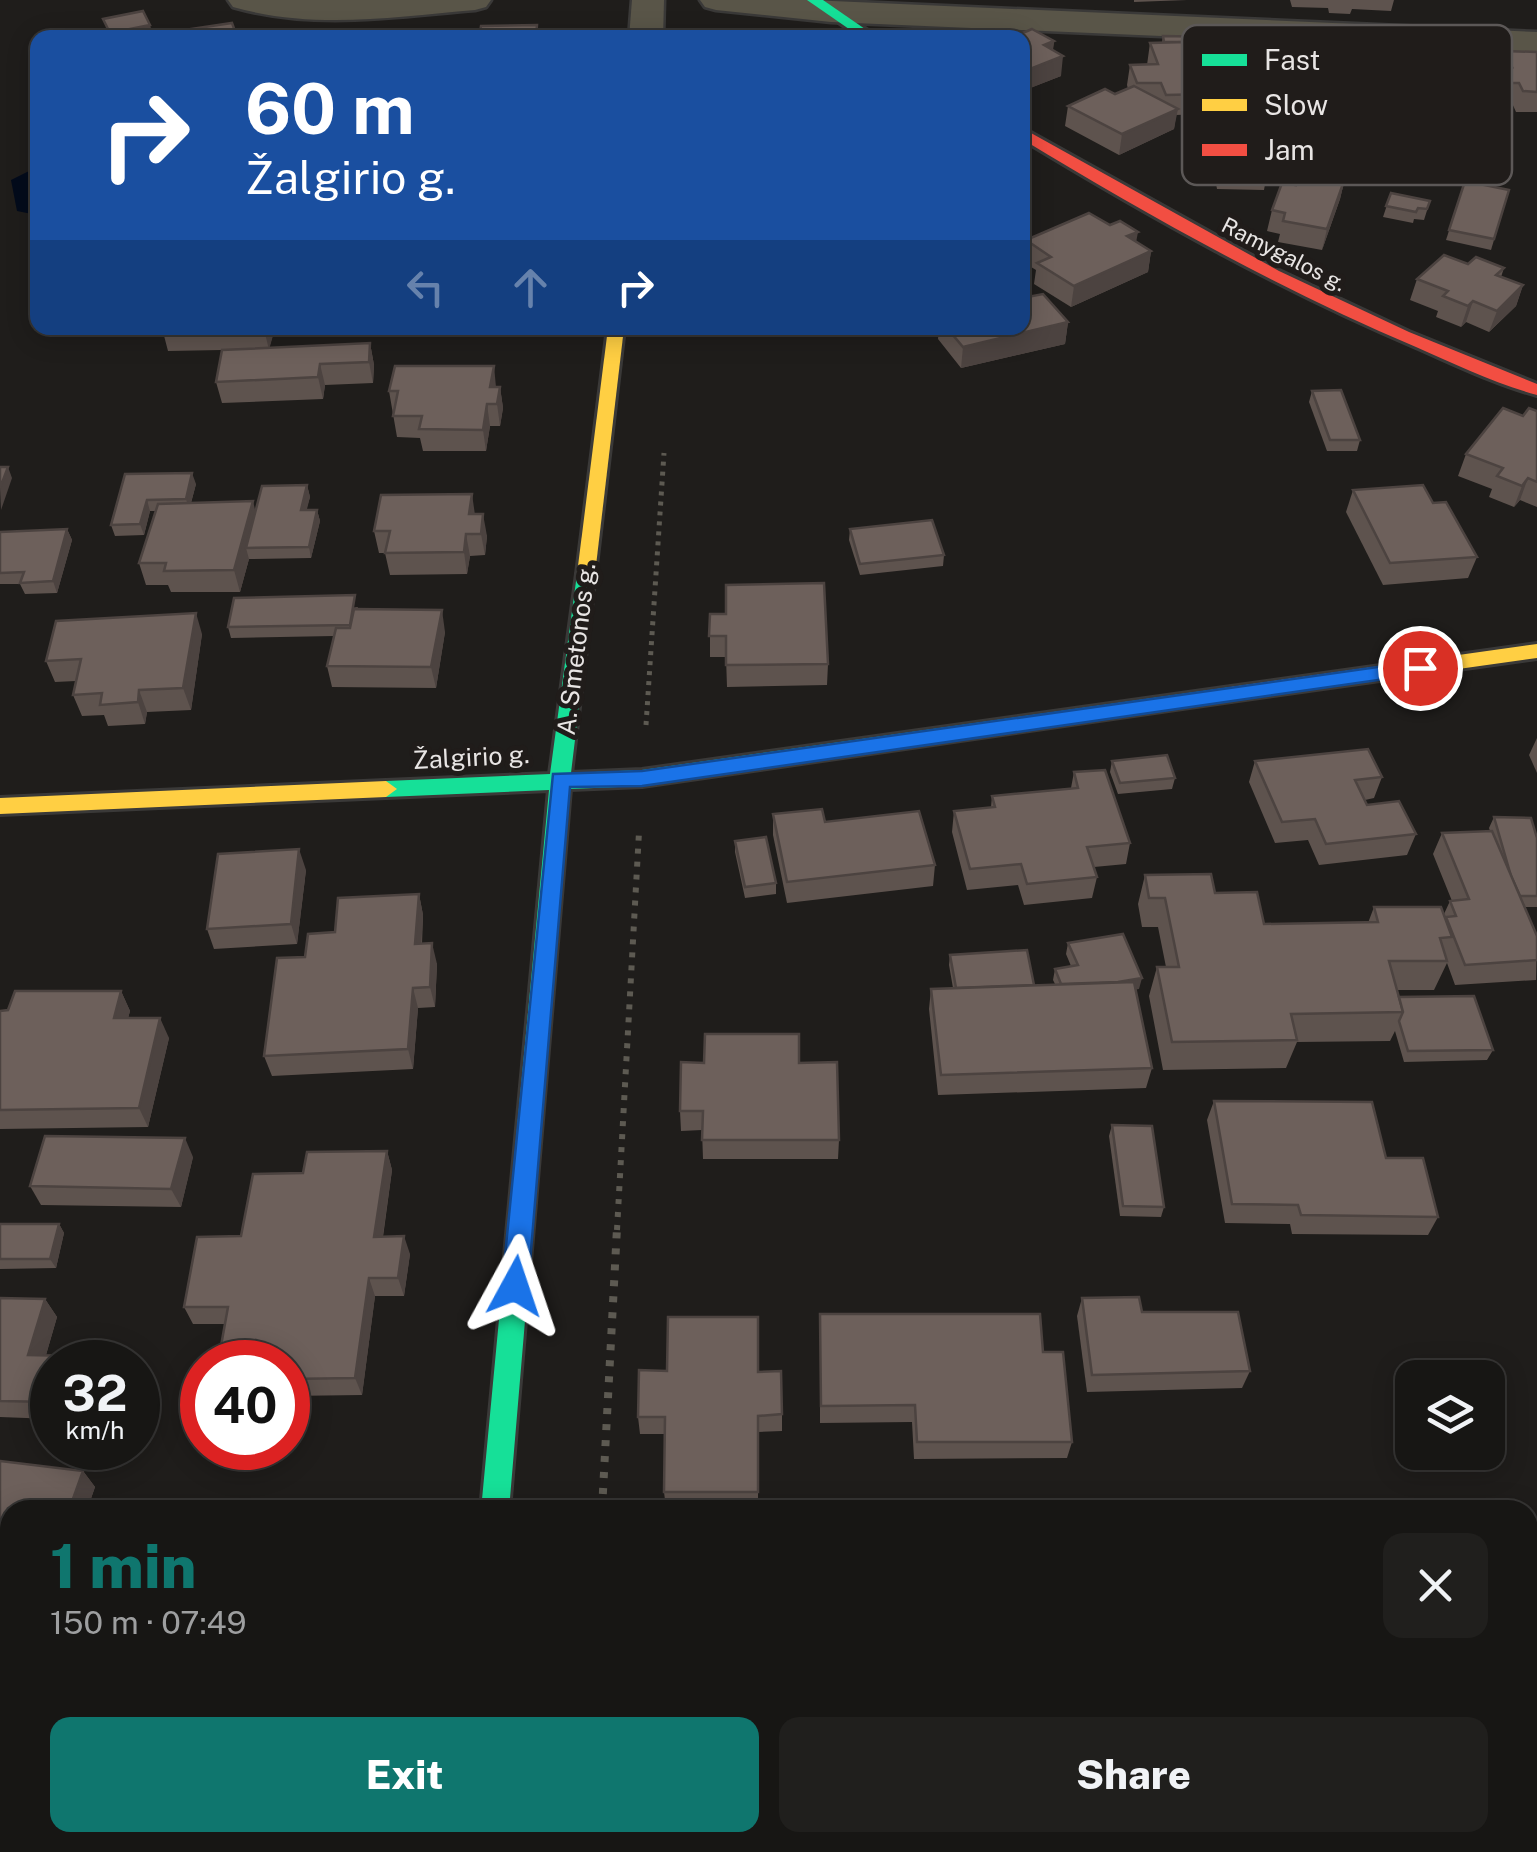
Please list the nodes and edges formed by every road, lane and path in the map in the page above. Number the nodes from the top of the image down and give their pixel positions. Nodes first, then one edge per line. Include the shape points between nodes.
1 (244, 0) edge
2 (476, 0) edge
3 (648, 0) edge
4 (716, 0) edge
5 (823, 6) edge
6 (1200, 25) edge
7 (646, 30) edge
8 (860, 30) edge
9 (1512, 41) edge
10 (1537, 42) edge
11 (1030, 137) edge
12 (615, 335) edge
13 (1537, 390) edge
14 (664, 445) dead end
15 (1537, 652) edge
16 (642, 778) junction
17 (560, 780) junction
18 (0, 806) edge
19 (496, 1500) edge
20 (603, 1500) edge

1 - 2 street via 325,10
3 - 7 street
4 - 5 street
5 - 6 street
5 - 8 street
9 - 10 street
11 - 13 street, Ramygalos g. via 1256,271 1450,360
12 - 17 street, A. Smetonos g.
14 - 16 path
15 - 16 street, Žalgirio g.
16 - 17 street, Žalgirio g.
16 - 20 path
17 - 18 street, Žalgirio g.
17 - 19 street, A. Smetonos g.

